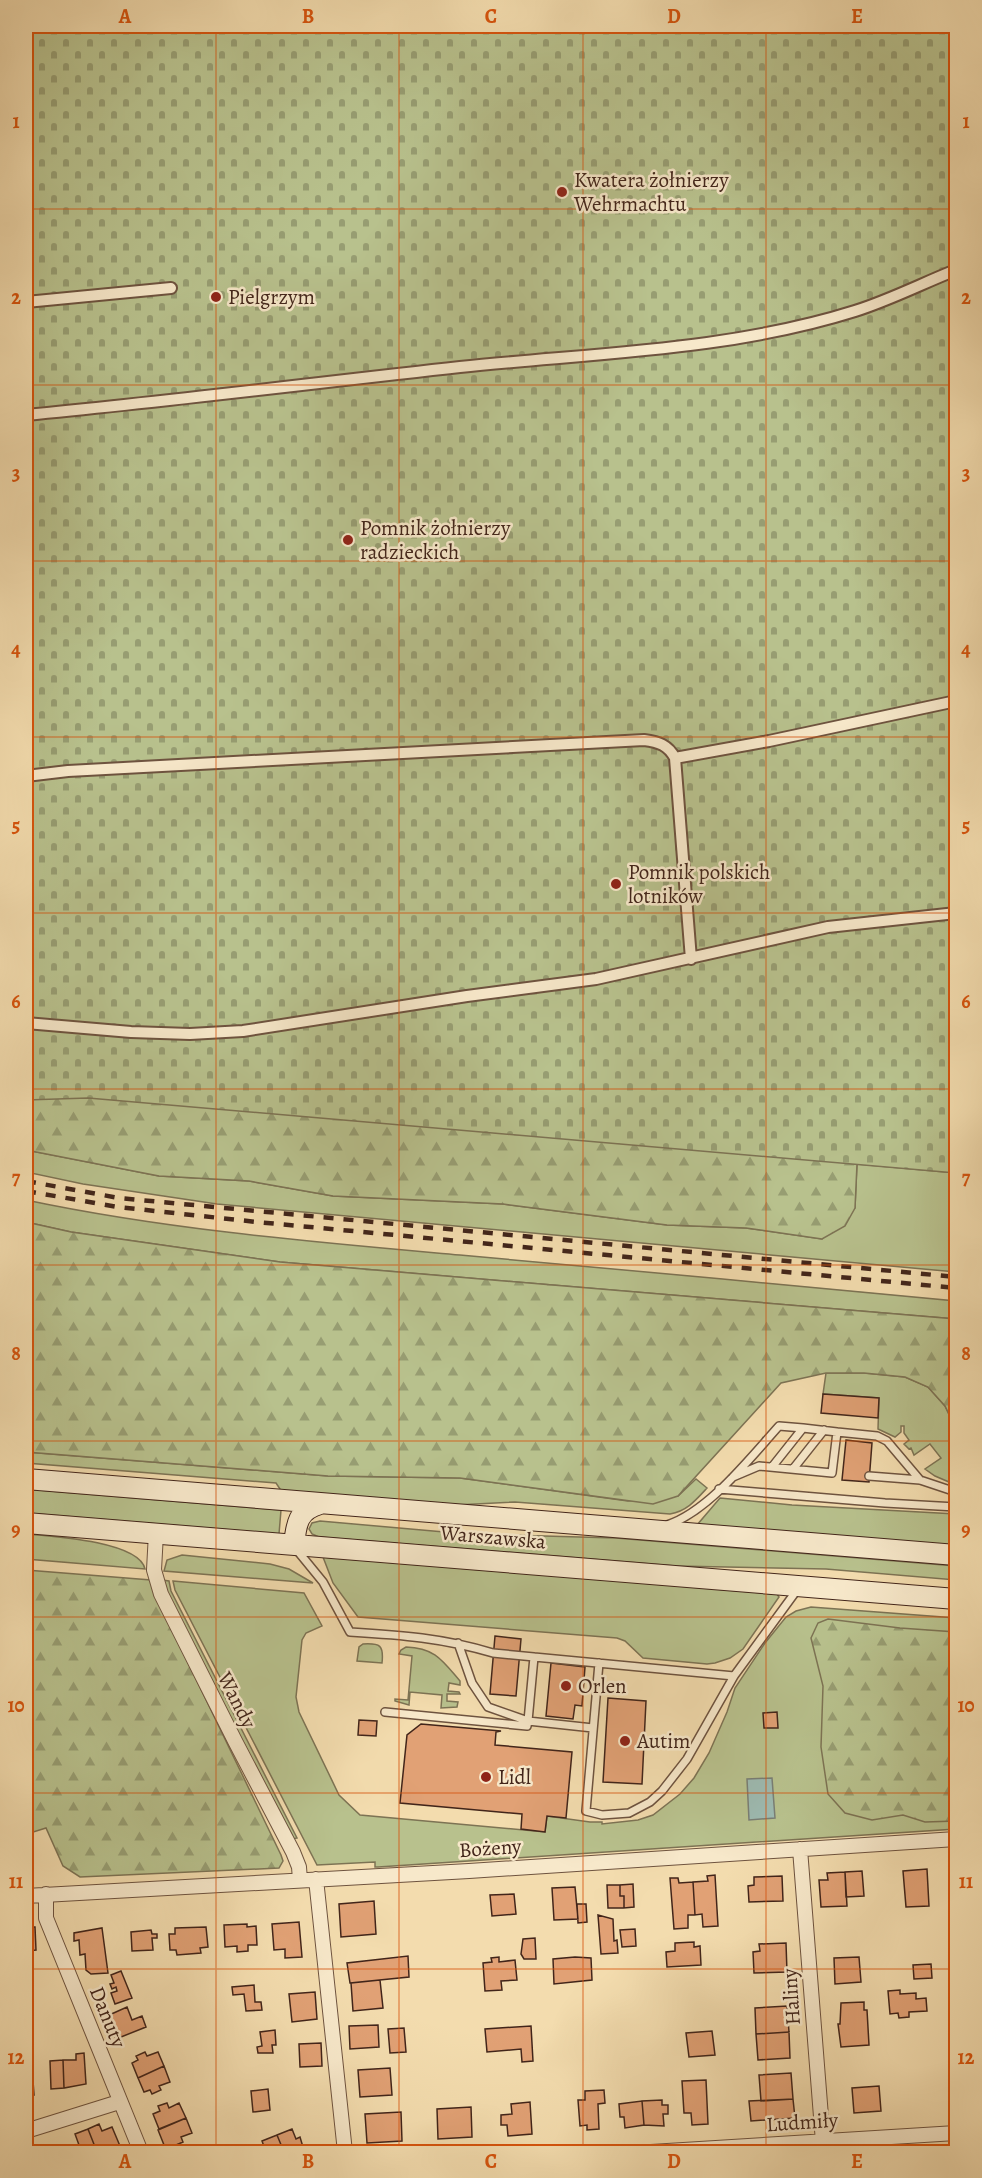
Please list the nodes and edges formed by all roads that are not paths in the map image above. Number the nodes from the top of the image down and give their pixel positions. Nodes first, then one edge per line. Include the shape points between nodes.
1 (957, 270) edge
2 (171, 288) dead end
3 (26, 302) edge
4 (26, 415) edge
5 (957, 701) edge
6 (675, 758) junction
7 (26, 777) edge
8 (957, 914) edge
9 (691, 959) junction
10 (26, 1023) edge
11 (803, 1428) junction
12 (824, 1430) junction
13 (837, 1432) junction
14 (772, 1467) junction
15 (793, 1469) junction
16 (832, 1473) junction
17 (843, 1474) dead end
18 (869, 1476) dead end
19 (732, 1477) junction
20 (26, 1479) edge
21 (920, 1480) junction
22 (719, 1489) junction
23 (957, 1492) edge
24 (320, 1504) junction
25 (957, 1507) edge
26 (26, 1523) edge
27 (641, 1530) junction
28 (156, 1533) junction
29 (294, 1545) junction
30 (957, 1555) edge
31 (811, 1587) junction
32 (957, 1599) edge
33 (458, 1643) junction
34 (534, 1657) junction
35 (599, 1663) junction
36 (734, 1676) junction
37 (385, 1712) dead end
38 (528, 1721) junction
39 (593, 1728) junction
40 (957, 1839) edge
41 (800, 1849) junction
42 (316, 1879) junction
43 (300, 1880) junction
44 (46, 1894) junction
45 (26, 1896) edge
46 (119, 2102) junction
47 (26, 2131) edge
48 (957, 2133) edge
49 (823, 2142) junction
50 (857, 2146) edge
51 (791, 2148) edge
52 (141, 2152) edge
53 (345, 2152) edge
54 (651, 2152) edge

1 - 4 street via 857,311 760,335
2 - 3 street
5 - 6 street
6 - 7 street via 668,747 644,740 68,771
6 - 9 street
8 - 9 street via 828,927
9 - 10 street via 596,979 243,1031 131,1032
11 - 12 lane
11 - 14 lane
11 - 19 lane via 779,1426
12 - 13 lane
12 - 15 lane
13 - 16 lane
13 - 21 lane via 877,1436 887,1441
14 - 15 lane
14 - 19 lane via 759,1466
15 - 16 lane
16 - 17 lane
18 - 21 lane
19 - 22 lane
20 - 24 main road, Warszawska
21 - 23 lane
22 - 25 lane
22 - 27 lane via 690,1516
24 - 27 main road, Warszawska
24 - 29 main road via 311,1506 300,1517
26 - 28 main road, Warszawska
27 - 30 main road, Warszawska
28 - 29 main road, Warszawska
28 - 43 street, Wandy via 154,1570 161,1594 293,1852
29 - 31 main road, Warszawska
29 - 33 lane via 323,1582 350,1632
31 - 32 main road, Warszawska
31 - 36 lane via 795,1592
33 - 34 lane via 493,1653
33 - 38 lane via 472,1683 488,1707
34 - 35 lane
34 - 38 lane
35 - 36 lane
35 - 39 lane
36 - 39 lane via 687,1759 662,1791 629,1813 602,1815 586,1811
37 - 38 lane via 527,1726
38 - 39 lane
40 - 41 street, Bożeny
41 - 42 street, Bożeny
41 - 49 street, Haliny
42 - 43 street, Bożeny
42 - 53 street
43 - 44 street, Bożeny
44 - 45 street, Bożeny
44 - 46 street, Danuty via 46,1918
46 - 47 street
46 - 52 street, Danuty
48 - 50 street, Ludmiły
49 - 50 street, Ludmiły
49 - 51 street, Ludmiły
51 - 54 street, Ludmiły

